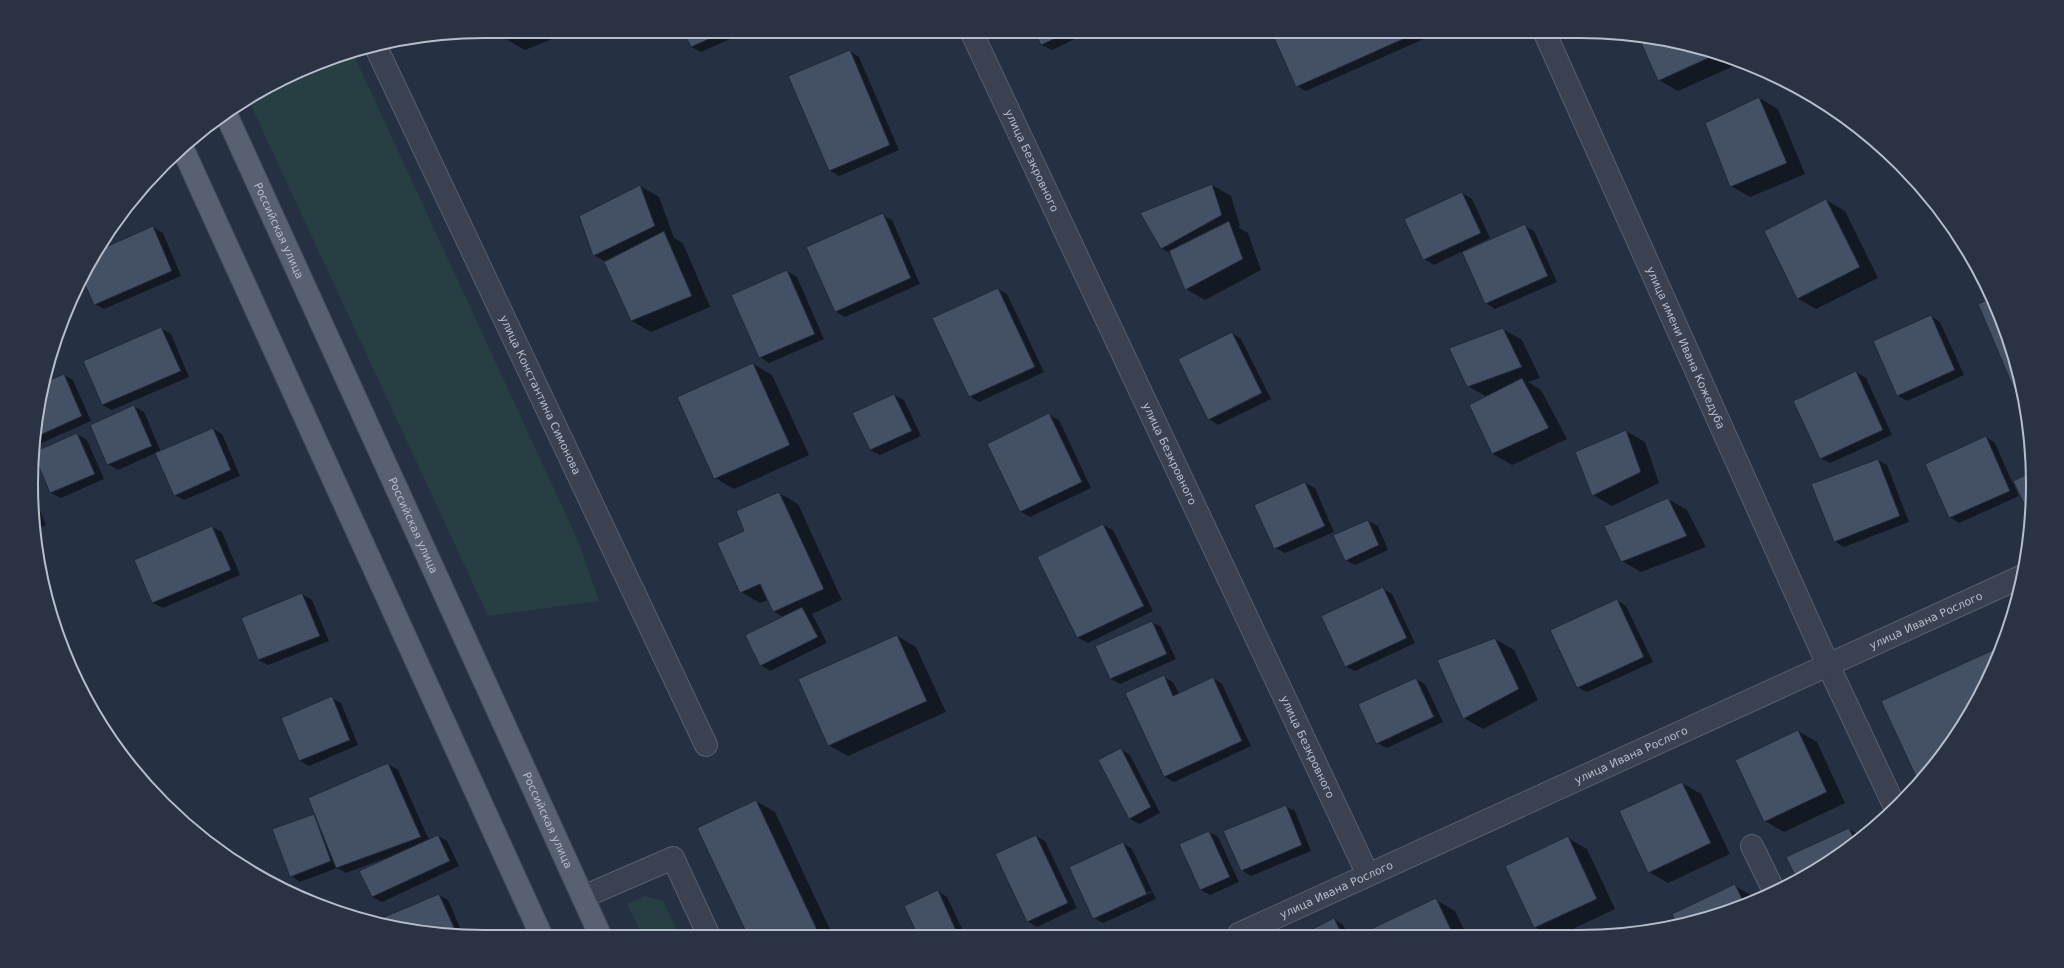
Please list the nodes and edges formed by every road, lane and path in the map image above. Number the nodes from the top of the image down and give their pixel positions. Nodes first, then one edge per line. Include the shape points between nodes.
1 (974, 38) edge
2 (1547, 38) edge
3 (378, 51) edge
4 (228, 119) edge
5 (185, 154) edge
6 (2015, 580) edge
7 (1828, 665) junction
8 (706, 745) dead end
9 (1892, 802) edge
10 (1752, 846) dead end
11 (1368, 875) junction
12 (1772, 886) edge
13 (583, 898) junction
14 (1274, 927) edge
15 (539, 930) edge
16 (598, 930) edge
17 (707, 930) edge
18 (1259, 930) edge

1 - 11 street, улица Безкровного
2 - 7 street, улица имени Ивана Кожедуба
3 - 8 street, улица Константина Симонова
4 - 13 main road, Российская улица
5 - 15 main road
6 - 7 street, улица Ивана Рослого
7 - 9 street, улица имени Ивана Кожедуба
7 - 11 street, улица Ивана Рослого
10 - 12 street
11 - 14 street, улица Ивана Рослого
13 - 16 main road, Российская улица
13 - 17 street via 673,858
14 - 18 street, улица Ивана Рослого

